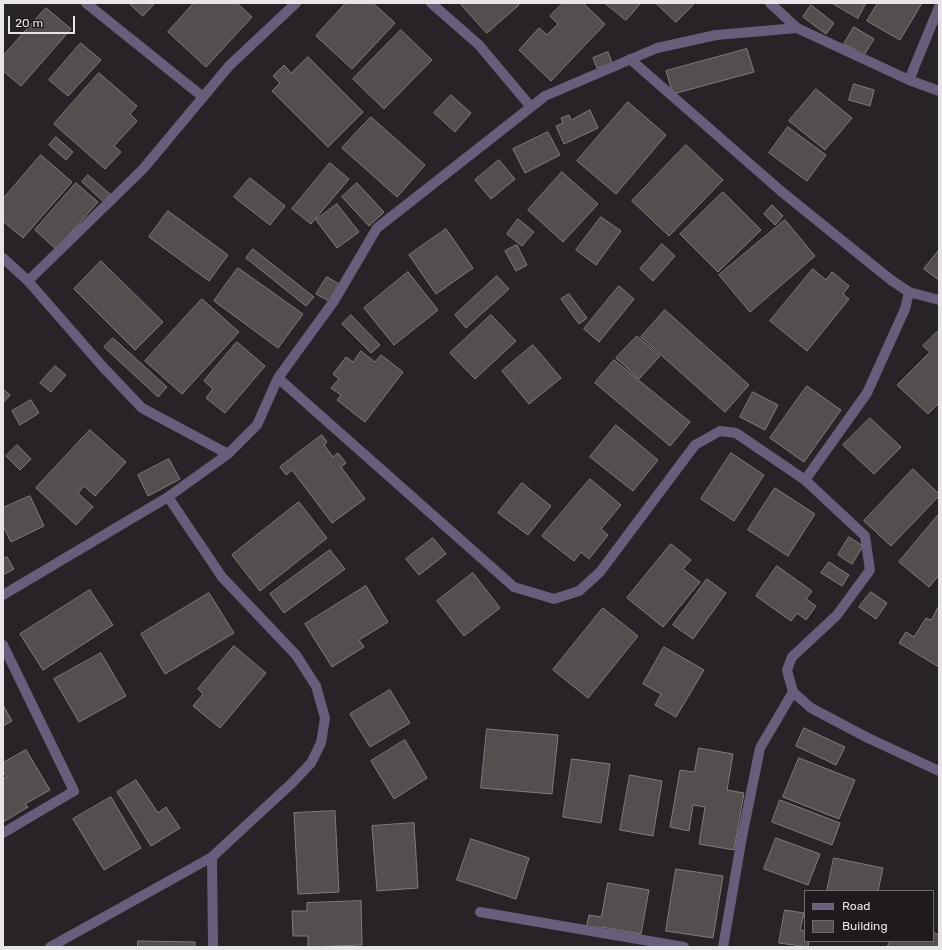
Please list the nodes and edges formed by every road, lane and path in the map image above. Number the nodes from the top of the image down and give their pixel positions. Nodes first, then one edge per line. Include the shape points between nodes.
1 (86, 3) edge
2 (296, 3) edge
3 (431, 3) edge
4 (770, 3) edge
5 (939, 7) edge
6 (797, 28) junction
7 (630, 59) junction
8 (909, 80) junction
9 (939, 91) edge
10 (203, 97) junction
11 (531, 106) junction
12 (3, 258) edge
13 (28, 281) junction
14 (909, 292) junction
15 (939, 300) edge
16 (278, 378) junction
17 (228, 454) junction
18 (805, 480) junction
19 (168, 497) junction
20 (3, 595) edge
21 (3, 645) edge
22 (793, 692) junction
23 (939, 771) edge
24 (3, 834) edge
25 (212, 856) junction
26 (480, 912) dead end
27 (50, 947) edge
28 (213, 947) edge
29 (684, 947) edge
30 (723, 947) edge

1 - 10 street
2 - 10 street via 229,66
3 - 11 street via 479,45
4 - 6 street
5 - 8 street
6 - 7 street via 716,35 657,48
6 - 8 street
7 - 11 street via 545,96
7 - 14 street via 782,192
8 - 9 street
10 - 13 street via 143,169
11 - 16 street via 377,228 334,300
12 - 13 street
13 - 17 street via 102,367 142,408
14 - 15 street
14 - 18 street via 905,309 867,393
16 - 17 street via 257,424
16 - 18 street via 514,587 554,600 579,591 600,572 694,445 720,431 736,433
17 - 19 street
18 - 22 street via 865,536 870,570 837,615 792,657 787,670
19 - 20 street
19 - 25 street via 222,577 296,655 316,686 325,718 321,743 311,763
21 - 24 street via 74,792
22 - 23 street via 811,708
22 - 30 street via 760,748
25 - 27 street
25 - 28 street
26 - 29 street

